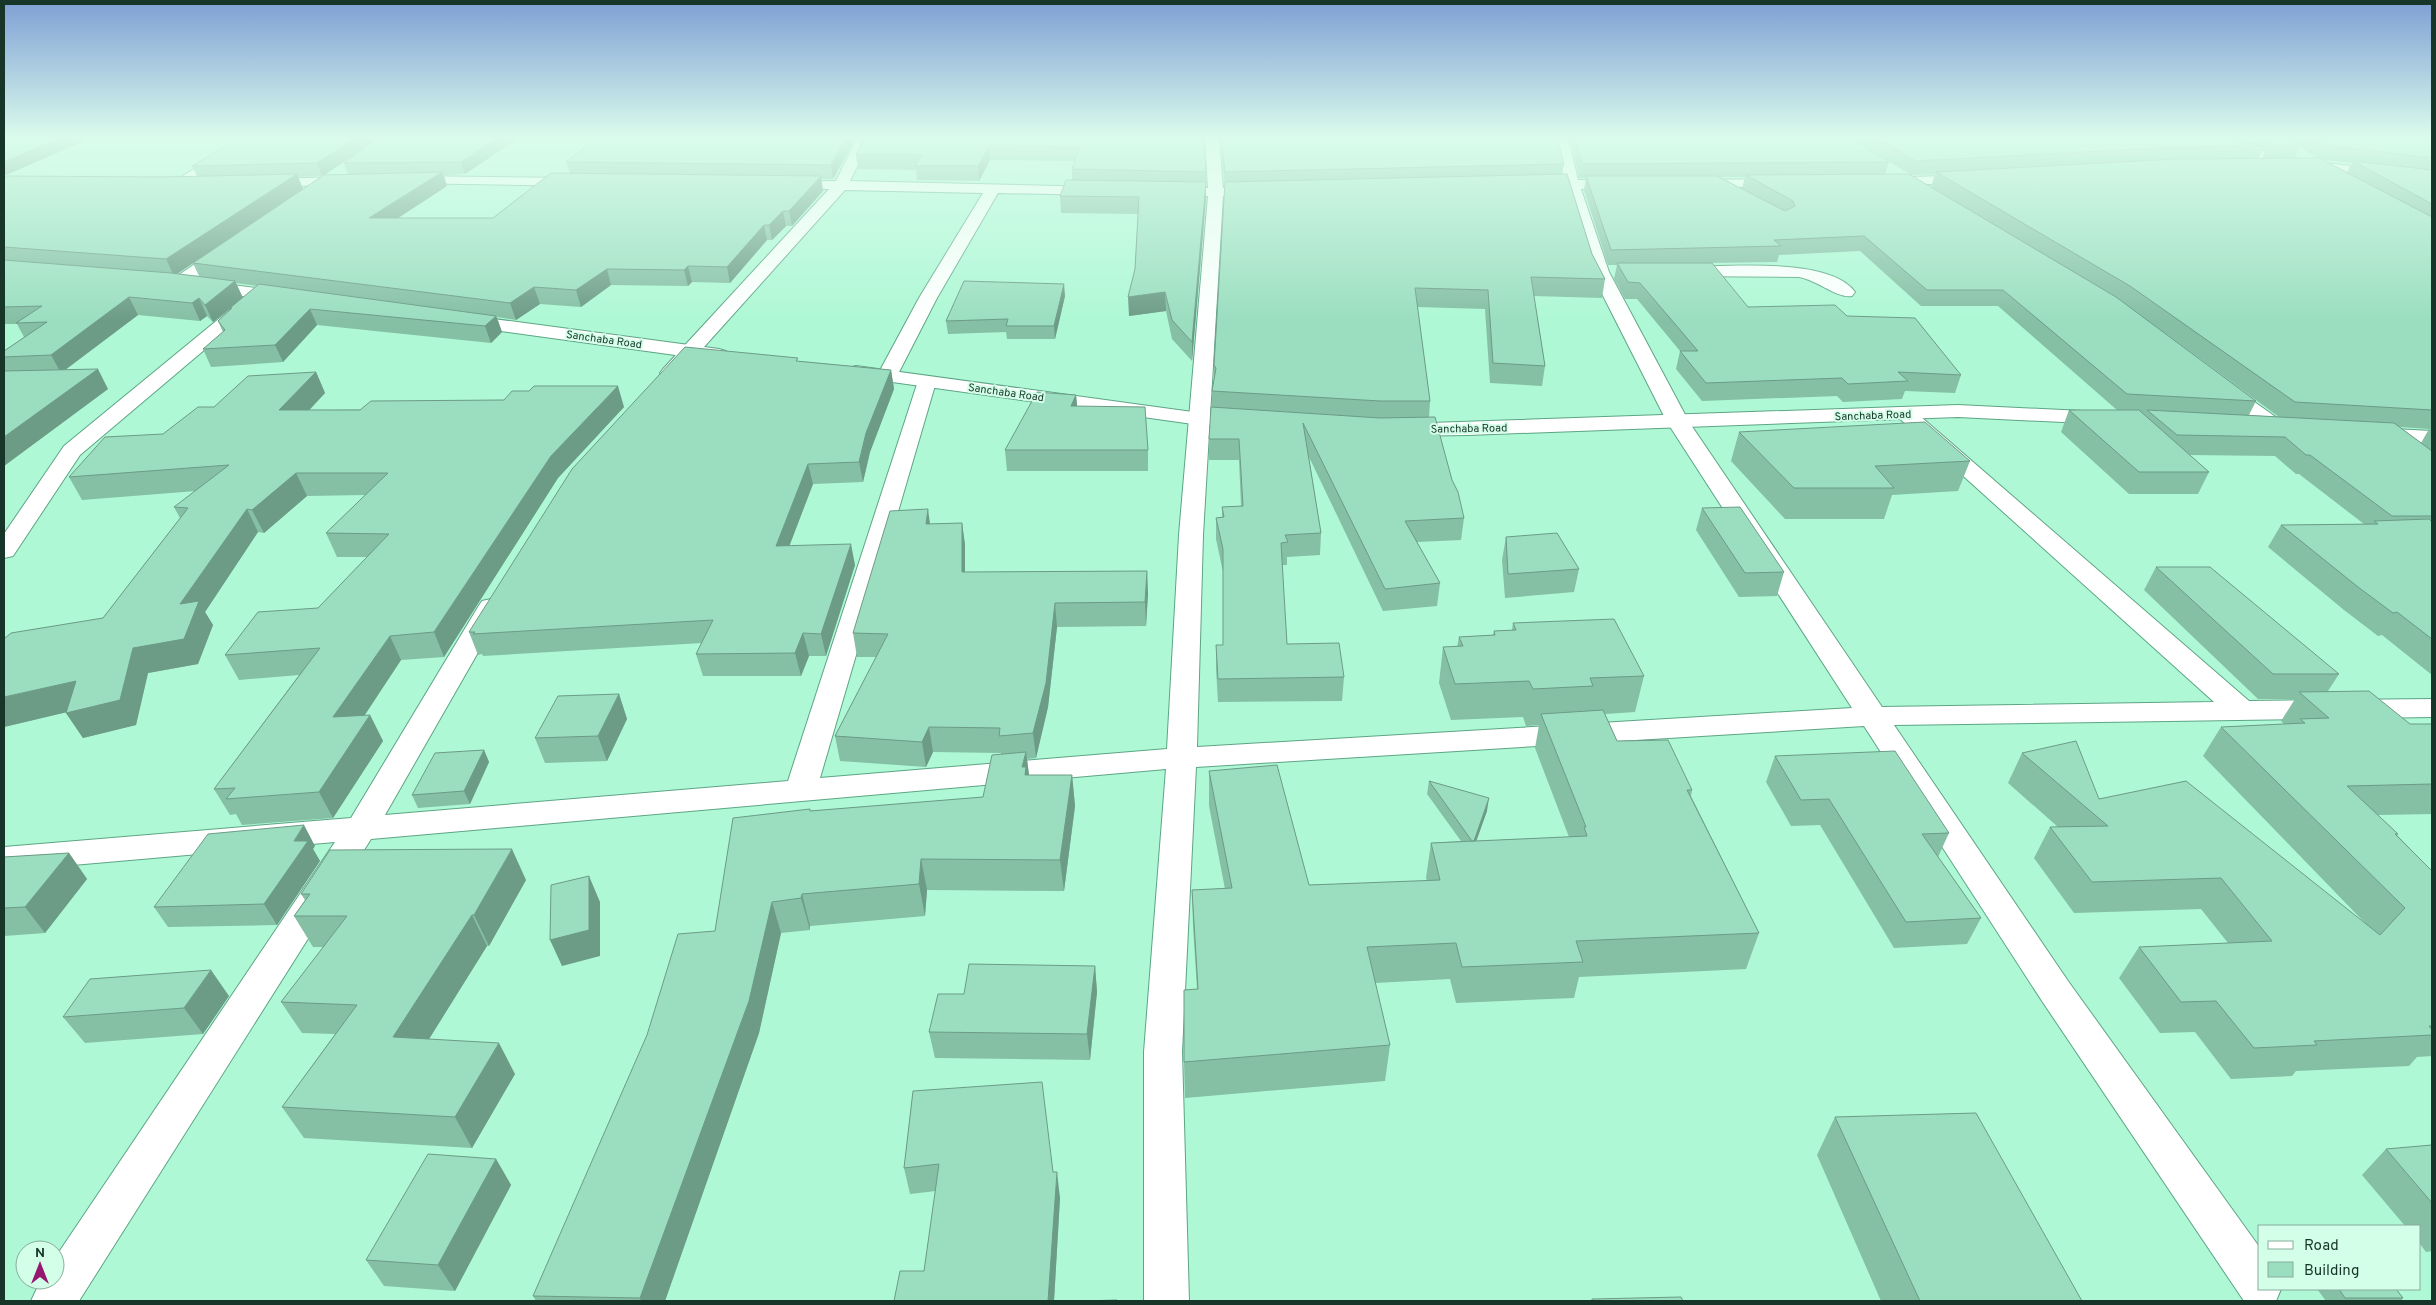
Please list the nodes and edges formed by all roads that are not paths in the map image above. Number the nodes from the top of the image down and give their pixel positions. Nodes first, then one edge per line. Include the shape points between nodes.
1 (828, 199) edge
2 (987, 199) edge
3 (1216, 199) edge
4 (1577, 199) edge
5 (236, 244) edge
6 (1600, 272) junction
7 (1620, 272) edge
8 (1670, 272) edge
9 (1846, 292) dead end
10 (262, 293) junction
11 (310, 300) edge
12 (445, 319) edge
13 (690, 351) junction
14 (736, 357) edge
15 (839, 370) edge
16 (887, 376) junction
17 (2209, 378) edge
18 (926, 382) junction
19 (649, 396) edge
20 (1906, 414) junction
21 (1200, 419) junction
22 (2121, 420) edge
23 (1678, 422) junction
24 (1269, 423) edge
25 (2240, 428) edge
26 (1378, 430) edge
27 (2354, 433) edge
28 (2391, 435) junction
29 (2432, 437) edge
30 (2418, 456) edge
31 (6, 543) edge
32 (506, 583) edge
33 (2432, 708) edge
34 (2242, 711) junction
35 (1873, 716) junction
36 (1181, 758) junction
37 (801, 790) junction
38 (362, 827) junction
39 (4, 859) edge
40 (2258, 1283) edge
41 (2263, 1290) edge
42 (54, 1301) edge
43 (1167, 1301) edge
44 (2270, 1301) edge

1 - 13 street
2 - 16 street via 928,298
3 - 21 street
4 - 6 street
5 - 10 street via 169,282
6 - 7 street
6 - 23 street
8 - 9 street via 1800,272 1814,274
10 - 11 street
10 - 31 street via 72,451
12 - 13 street, Sanchaba Road
13 - 14 street, Sanchaba Road
13 - 19 street
15 - 16 street, Sanchaba Road
16 - 18 street, Sanchaba Road
17 - 25 street via 2288,430
18 - 21 street, Sanchaba Road
18 - 37 street
20 - 22 street, Sanchaba Road via 1986,412
20 - 23 street, Sanchaba Road
20 - 34 street
21 - 24 street, Sanchaba Road
21 - 36 street
23 - 26 street, Sanchaba Road
23 - 35 street
27 - 28 street
28 - 29 street
28 - 30 street
32 - 38 street
33 - 34 street
34 - 35 street
35 - 36 street
35 - 40 street via 2055,991
36 - 37 street
36 - 43 street via 1163,1052
37 - 38 street
38 - 39 street
38 - 42 street
41 - 44 street

